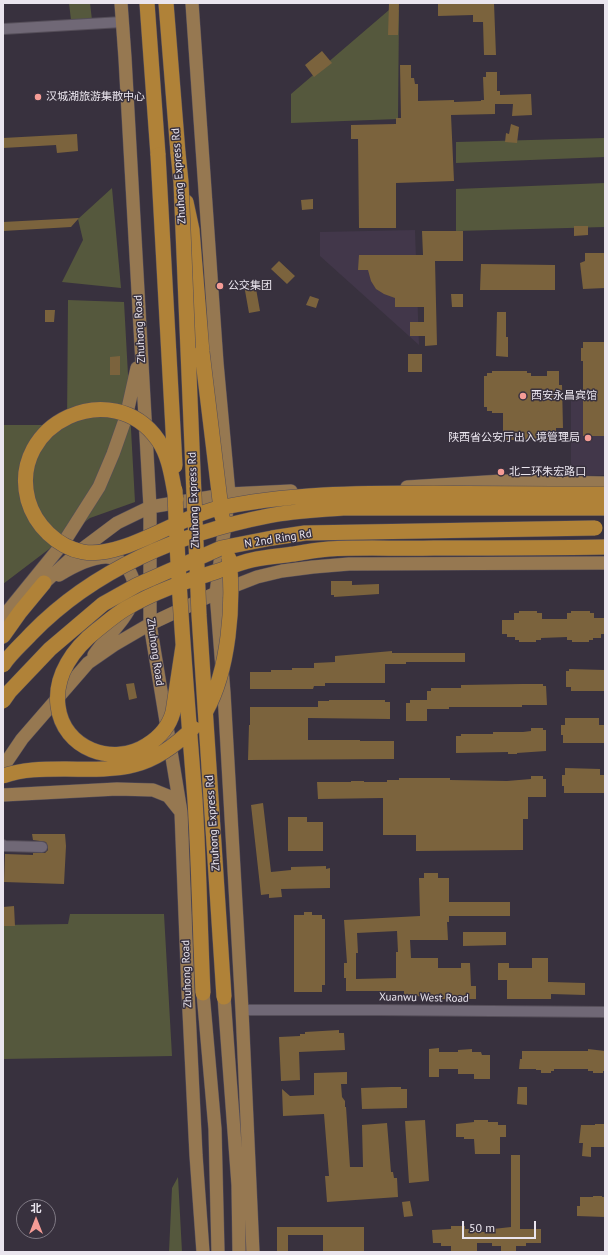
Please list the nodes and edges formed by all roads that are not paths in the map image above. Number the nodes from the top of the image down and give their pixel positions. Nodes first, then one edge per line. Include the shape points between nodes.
1 (121, 3) edge
2 (147, 3) edge
3 (166, 3) edge
4 (192, 3) edge
5 (122, 22) junction
6 (3, 29) edge
7 (181, 182) junction
8 (141, 347) junction
9 (605, 482) edge
10 (229, 494) junction
11 (605, 494) edge
12 (176, 499) junction
13 (150, 507) junction
14 (605, 508) edge
15 (600, 528) edge
16 (605, 547) edge
17 (605, 563) edge
18 (44, 583) junction
19 (216, 594) junction
20 (16, 601) junction
21 (3, 617) edge
22 (150, 624) junction
23 (4, 635) edge
24 (183, 646) junction
25 (88, 663) junction
26 (3, 665) edge
27 (3, 702) edge
28 (3, 767) edge
29 (3, 776) edge
30 (3, 795) edge
31 (181, 812) junction
32 (3, 845) edge
33 (42, 847) dead end
34 (203, 994) joint
35 (224, 997) joint
36 (242, 1010) junction
37 (605, 1012) edge
38 (203, 1252) edge
39 (218, 1252) edge
40 (239, 1252) edge
41 (253, 1252) edge

1 - 5 main road, Zhuhong Road
2 - 12 highway, Zhuhong Express Rd, bridge via 158,155
3 - 7 highway, Zhuhong Express Rd, bridge
4 - 10 main road via 217,363
5 - 6 street
5 - 8 main road, Zhuhong Road
7 - 29 highway, bridge via 192,230 202,352 221,510 230,558 229,623 220,680 204,715 180,740 156,757 123,768 37,769
7 - 35 highway, Zhuhong Express Rd, bridge via 199,615
8 - 13 main road, Zhuhong Road
8 - 20 main road via 126,417 114,454 99,487 64,542
9 - 10 main road via 502,481
10 - 13 main road
10 - 19 main road
11 - 12 highway, bridge via 391,493 298,496 214,510 107,552 84,552 72,549 53,538 38,521 32,511 26,489 28,464 38,441 56,423 84,411 116,411 139,421 157,439 168,461
12 - 24 highway, Zhuhong Express Rd, bridge
13 - 18 main road via 117,523 66,562
13 - 22 main road, Zhuhong Road
14 - 26 highway, N 2nd Ring Rd, bridge via 343,508 269,516 219,527 161,548 106,575 62,605
15 - 27 highway, N 2nd Ring Rd, bridge via 305,533 221,548 137,585 103,604 50,649 10,691
16 - 24 highway, bridge via 328,549 251,560 169,587 125,610 76,649 61,677 58,692 58,707 68,732 83,745 98,753 112,755 141,749 151,743 170,722
17 - 19 main road via 385,563 327,566 256,577
18 - 20 main road
18 - 23 highway
18 - 25 main road via 80,565 107,557 117,560 129,569 134,592 132,602 126,614
19 - 22 main road
19 - 36 main road
20 - 21 main road
20 - 23 main road
22 - 25 main road
22 - 31 main road, Zhuhong Road
24 - 34 highway, Zhuhong Express Rd, bridge via 195,802
25 - 28 main road via 22,740
30 - 31 main road via 117,789 153,790 168,796
31 - 38 main road, Zhuhong Road via 190,1038
32 - 33 street
34 - 39 main road, Zhuhong Road via 215,1129
35 - 40 main road via 238,1185
36 - 37 street, Xuanwu West Road
36 - 41 main road

